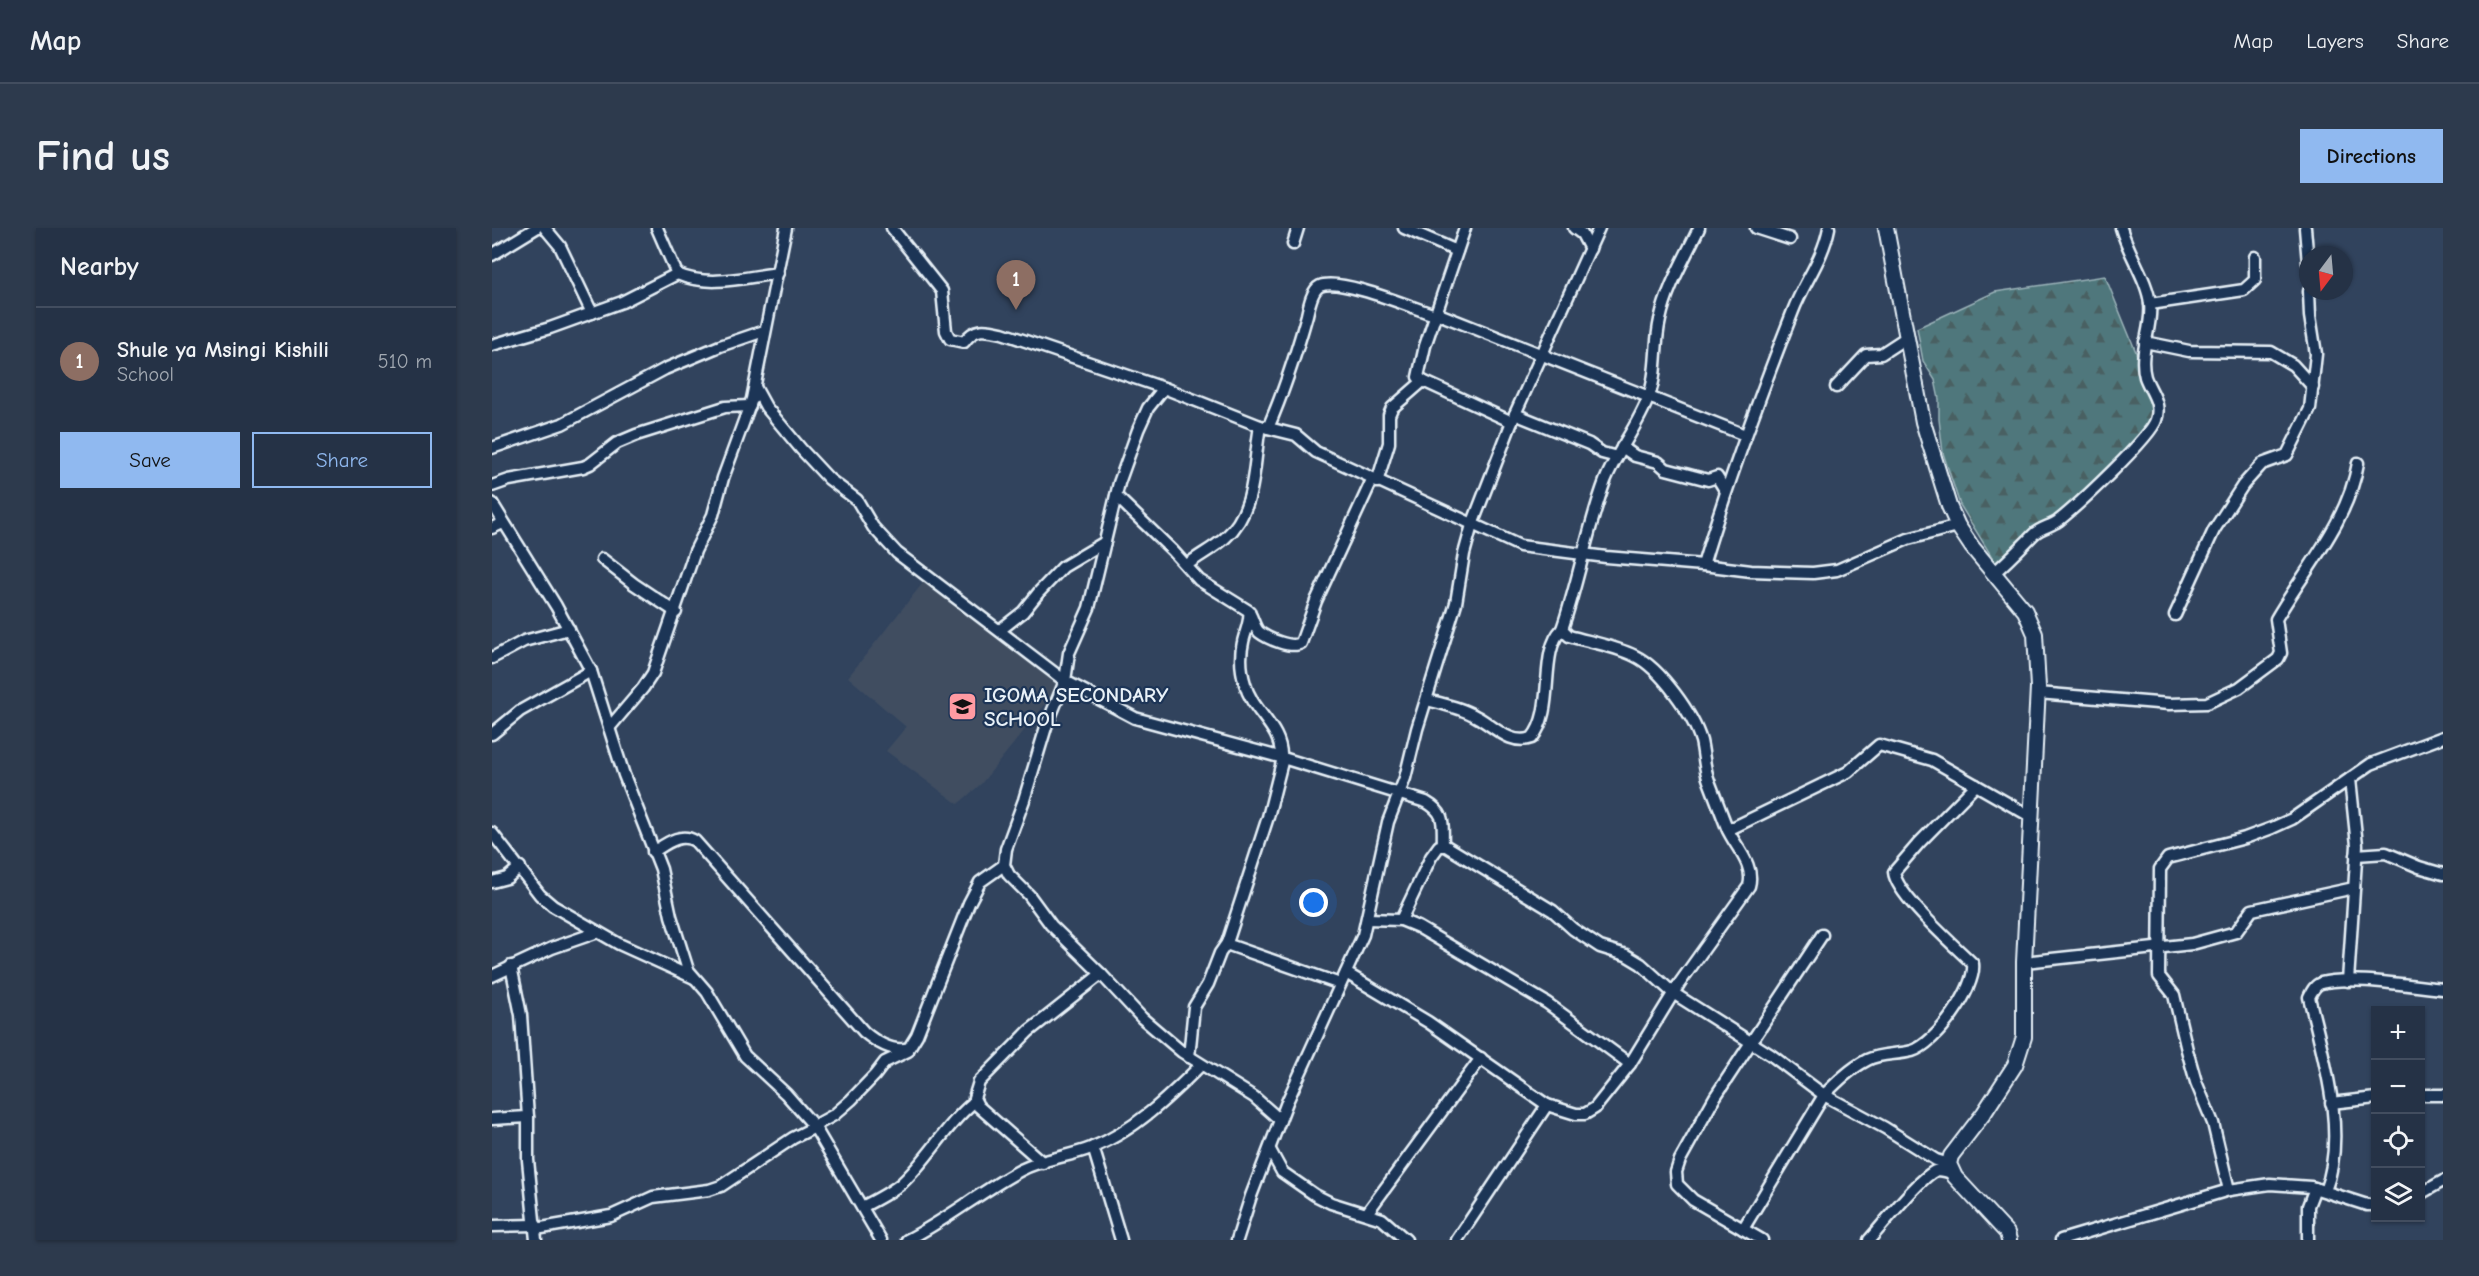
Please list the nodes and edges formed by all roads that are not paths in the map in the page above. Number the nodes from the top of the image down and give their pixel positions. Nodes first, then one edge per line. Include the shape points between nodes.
1 (536, 228) edge
2 (546, 228) edge
3 (657, 228) edge
4 (786, 228) edge
5 (892, 228) edge
6 (1298, 228) edge
7 (1404, 228) edge
8 (1465, 228) edge
9 (1574, 228) edge
10 (1599, 228) edge
11 (1699, 228) edge
12 (1756, 228) edge
13 (1829, 228) edge
14 (1886, 228) edge
15 (2121, 228) edge
16 (2305, 228) edge
17 (1790, 239) dead end
18 (1293, 244) dead end
19 (2307, 246) edge
20 (1590, 249) junction
21 (1457, 251) junction
22 (492, 255) edge
23 (2256, 257) dead end
24 (778, 273) junction
25 (677, 274) junction
26 (2309, 300) edge
27 (2150, 304) junction
28 (592, 313) junction
29 (1436, 314) junction
30 (764, 331) junction
31 (1907, 337) junction
32 (2145, 342) junction
33 (492, 345) edge
34 (1541, 356) junction
35 (1423, 381) junction
36 (755, 387) junction
37 (1836, 387) dead end
38 (2313, 387) junction
39 (1164, 388) junction
40 (1649, 396) junction
41 (750, 406) junction
42 (1514, 418) junction
43 (1264, 427) junction
44 (1745, 435) junction
45 (492, 448) edge
46 (1620, 452) junction
47 (2358, 463) dead end
48 (1375, 481) junction
49 (492, 486) edge
50 (1725, 490) junction
51 (1116, 496) junction
52 (492, 503) edge
53 (503, 523) junction
54 (1472, 525) junction
55 (1958, 526) junction
56 (492, 528) edge
57 (1105, 542) junction
58 (1561, 551) junction
59 (1584, 554) junction
60 (603, 559) dead end
61 (1703, 565) junction
62 (1187, 566) junction
63 (1578, 568) junction
64 (1995, 572) junction
65 (676, 612) junction
66 (1250, 613) junction
67 (2175, 615) dead end
68 (569, 629) junction
69 (1562, 629) junction
70 (1000, 630) junction
71 (492, 658) edge
72 (591, 671) junction
73 (1065, 681) junction
74 (2038, 693) junction
75 (1427, 700) junction
76 (609, 728) junction
77 (492, 734) edge
78 (2443, 737) edge
79 (1282, 758) junction
80 (2350, 779) junction
81 (1976, 785) junction
82 (1398, 793) junction
83 (2030, 816) junction
84 (1728, 830) junction
85 (492, 833) edge
86 (1443, 845) junction
87 (653, 852) junction
88 (2356, 855) junction
89 (1004, 865) junction
90 (520, 867) junction
91 (2443, 874) edge
92 (492, 882) edge
93 (2354, 888) junction
94 (1367, 919) junction
95 (1401, 920) junction
96 (598, 932) junction
97 (1822, 935) dead end
98 (1227, 943) junction
99 (2158, 948) junction
100 (2024, 962) junction
101 (511, 966) junction
102 (1346, 973) junction
103 (1101, 974) junction
104 (492, 976) edge
105 (694, 978) junction
106 (2348, 981) junction
107 (1340, 984) junction
108 (2443, 989) edge
109 (1673, 993) junction
110 (1750, 1044) junction
111 (909, 1048) junction
112 (1189, 1058) junction
113 (1480, 1058) junction
114 (1630, 1064) junction
115 (1200, 1065) junction
116 (1824, 1095) junction
117 (2425, 1095) edge
118 (2443, 1095) edge
119 (2371, 1099) edge
120 (974, 1101) junction
121 (2331, 1103) junction
122 (1547, 1105) junction
123 (528, 1117) junction
124 (492, 1119) edge
125 (1280, 1120) junction
126 (815, 1126) junction
127 (1093, 1147) junction
128 (1270, 1150) junction
129 (1043, 1163) junction
130 (1950, 1168) junction
131 (2443, 1181) edge
132 (2229, 1190) junction
133 (2320, 1190) junction
134 (2425, 1192) edge
135 (2371, 1205) edge
136 (862, 1207) junction
137 (1367, 1213) junction
138 (492, 1226) edge
139 (1743, 1228) junction
140 (536, 1231) edge
141 (881, 1240) edge
142 (907, 1240) edge
143 (1121, 1240) edge
144 (1238, 1240) edge
145 (1406, 1240) edge
146 (1457, 1240) edge
147 (1762, 1240) edge
148 (1869, 1240) edge
149 (2009, 1240) edge
150 (2061, 1240) edge
151 (2308, 1240) edge

1 - 22 street
2 - 28 street via 560,246
3 - 25 street
4 - 24 street
5 - 39 street via 942,291 950,339 964,342 971,333 991,330
6 - 18 street
7 - 21 street
8 - 21 street
9 - 20 street
10 - 20 street
11 - 40 street via 1664,302
12 - 17 street
13 - 44 street via 1814,270 1798,296
14 - 31 main road
15 - 27 street
16 - 19 street
20 - 34 street
21 - 29 street
23 - 27 street via 2254,280 2244,290
24 - 25 street via 720,281 696,281
24 - 30 street
25 - 28 street
26 - 38 street via 2316,354
27 - 32 street
28 - 33 street
29 - 34 street
29 - 35 street via 1418,373
29 - 43 street via 1361,289 1321,286 1315,290 1286,387
30 - 36 street
30 - 45 street via 665,369 562,424
31 - 37 street via 1881,354 1866,355
31 - 55 main road via 1923,422
32 - 38 street via 2189,351 2271,352 2293,365
32 - 64 street via 2145,377 2157,404 2156,422 2101,481 2057,521 2035,533
34 - 40 street
34 - 42 street
35 - 42 street
35 - 48 street via 1392,408 1389,443
36 - 41 street
36 - 70 street via 818,469 857,500 885,541 916,569
38 - 67 street via 2308,417 2299,427 2291,448 2282,458 2262,464 2244,485 2214,530
39 - 43 street
39 - 51 street via 1148,408 1138,430
40 - 44 street
40 - 46 street
41 - 49 street via 725,407 636,435 583,467
41 - 65 street via 713,515 682,586
42 - 46 street via 1589,444 1602,453
42 - 54 street
43 - 48 street via 1296,435 1316,452
43 - 62 street via 1251,496 1241,520 1225,538
44 - 50 street
46 - 50 street via 1708,480 1717,477
46 - 59 street via 1605,483
47 - 74 street via 2353,489 2336,525 2276,620 2281,653 2275,663 2207,704
48 - 54 street
48 - 66 street via 1317,601 1302,643 1289,645 1259,632
50 - 61 street
51 - 57 street
51 - 62 street
52 - 53 street
53 - 56 street
53 - 68 street
54 - 58 street via 1520,546
54 - 75 street via 1456,603
55 - 61 street via 1908,539 1837,570 1751,571
55 - 64 main road
57 - 70 street via 1063,567 1023,612
57 - 73 street via 1089,608 1066,661
58 - 59 street
58 - 63 street
59 - 61 street
59 - 63 street
60 - 65 street
62 - 66 street via 1208,587 1238,602
63 - 69 street
64 - 74 main road via 2025,611 2035,634
65 - 76 street via 648,682
66 - 79 street via 1242,645 1245,684 1248,696 1277,735
68 - 71 street via 524,641
68 - 72 street
69 - 75 street via 1551,648 1545,705 1532,738 1507,737 1476,716
69 - 84 street via 1569,636 1634,656 1674,692 1693,721 1709,781
70 - 73 street
72 - 76 street
72 - 77 street via 520,711
73 - 79 street via 1135,718
73 - 89 street via 1046,727
74 - 83 main road
75 - 82 street
76 - 87 street
78 - 80 street via 2371,764
79 - 82 street
79 - 98 street via 1268,818
80 - 88 street
80 - 99 street via 2292,819 2272,828 2164,861 2160,869
81 - 83 street
81 - 84 street via 1932,760 1877,745 1848,772
81 - 116 street via 1894,872 1915,907 1973,964 1970,982 1944,1024 1923,1045 1914,1051 1869,1059
82 - 86 street via 1438,809 1443,821
82 - 94 street
83 - 100 main road
84 - 109 street via 1750,869 1749,886
85 - 90 street
86 - 95 street via 1431,857
86 - 109 street via 1553,910 1593,943 1634,959
87 - 105 street via 661,869 683,959
87 - 111 street via 681,837 694,841 864,1032 877,1042 903,1050
88 - 91 street via 2386,853
88 - 93 street
89 - 103 street via 1051,925
89 - 111 street via 980,882 969,903
90 - 92 street via 507,878
90 - 96 street via 540,895
93 - 99 street via 2252,910 2239,930 2231,934
93 - 106 street
94 - 95 street
94 - 102 street
95 - 114 street via 1547,1003
96 - 101 street
96 - 105 street
97 - 110 street
98 - 107 street
98 - 112 street via 1194,1007
99 - 100 street
99 - 132 street via 2159,976 2174,995
100 - 130 main road via 2021,1050 1999,1090 1951,1156
101 - 104 street
101 - 123 street via 521,1015
102 - 107 street
102 - 113 street
103 - 112 street via 1142,1018
103 - 120 street via 1029,1031 979,1082
105 - 126 street via 707,992 745,1056
106 - 108 street
106 - 121 street via 2320,983 2309,997
107 - 125 street
109 - 110 street
109 - 114 street
110 - 116 street
110 - 139 street via 1715,1097 1676,1172 1677,1184 1693,1200
111 - 126 street via 885,1062 850,1100
112 - 115 street
113 - 122 street
113 - 137 street
114 - 122 street via 1595,1108 1585,1114
115 - 125 street via 1254,1097
115 - 127 street via 1141,1119
116 - 130 street
116 - 139 street
117 - 118 street
119 - 121 street
120 - 129 street
120 - 136 street via 904,1181
121 - 133 street via 2334,1158 2331,1176
122 - 146 street
123 - 124 street
123 - 140 street via 528,1160
125 - 128 street
126 - 136 street
126 - 140 street via 721,1186 653,1197 611,1216
127 - 129 street
127 - 143 street
128 - 137 street via 1282,1172 1316,1196
128 - 144 street
129 - 142 street via 1022,1170
130 - 148 street via 1930,1174
130 - 149 main road
131 - 134 street
132 - 133 street via 2279,1184
132 - 150 street
133 - 135 street
133 - 151 street via 2308,1206
136 - 141 street
137 - 145 street
138 - 140 street
139 - 147 street

